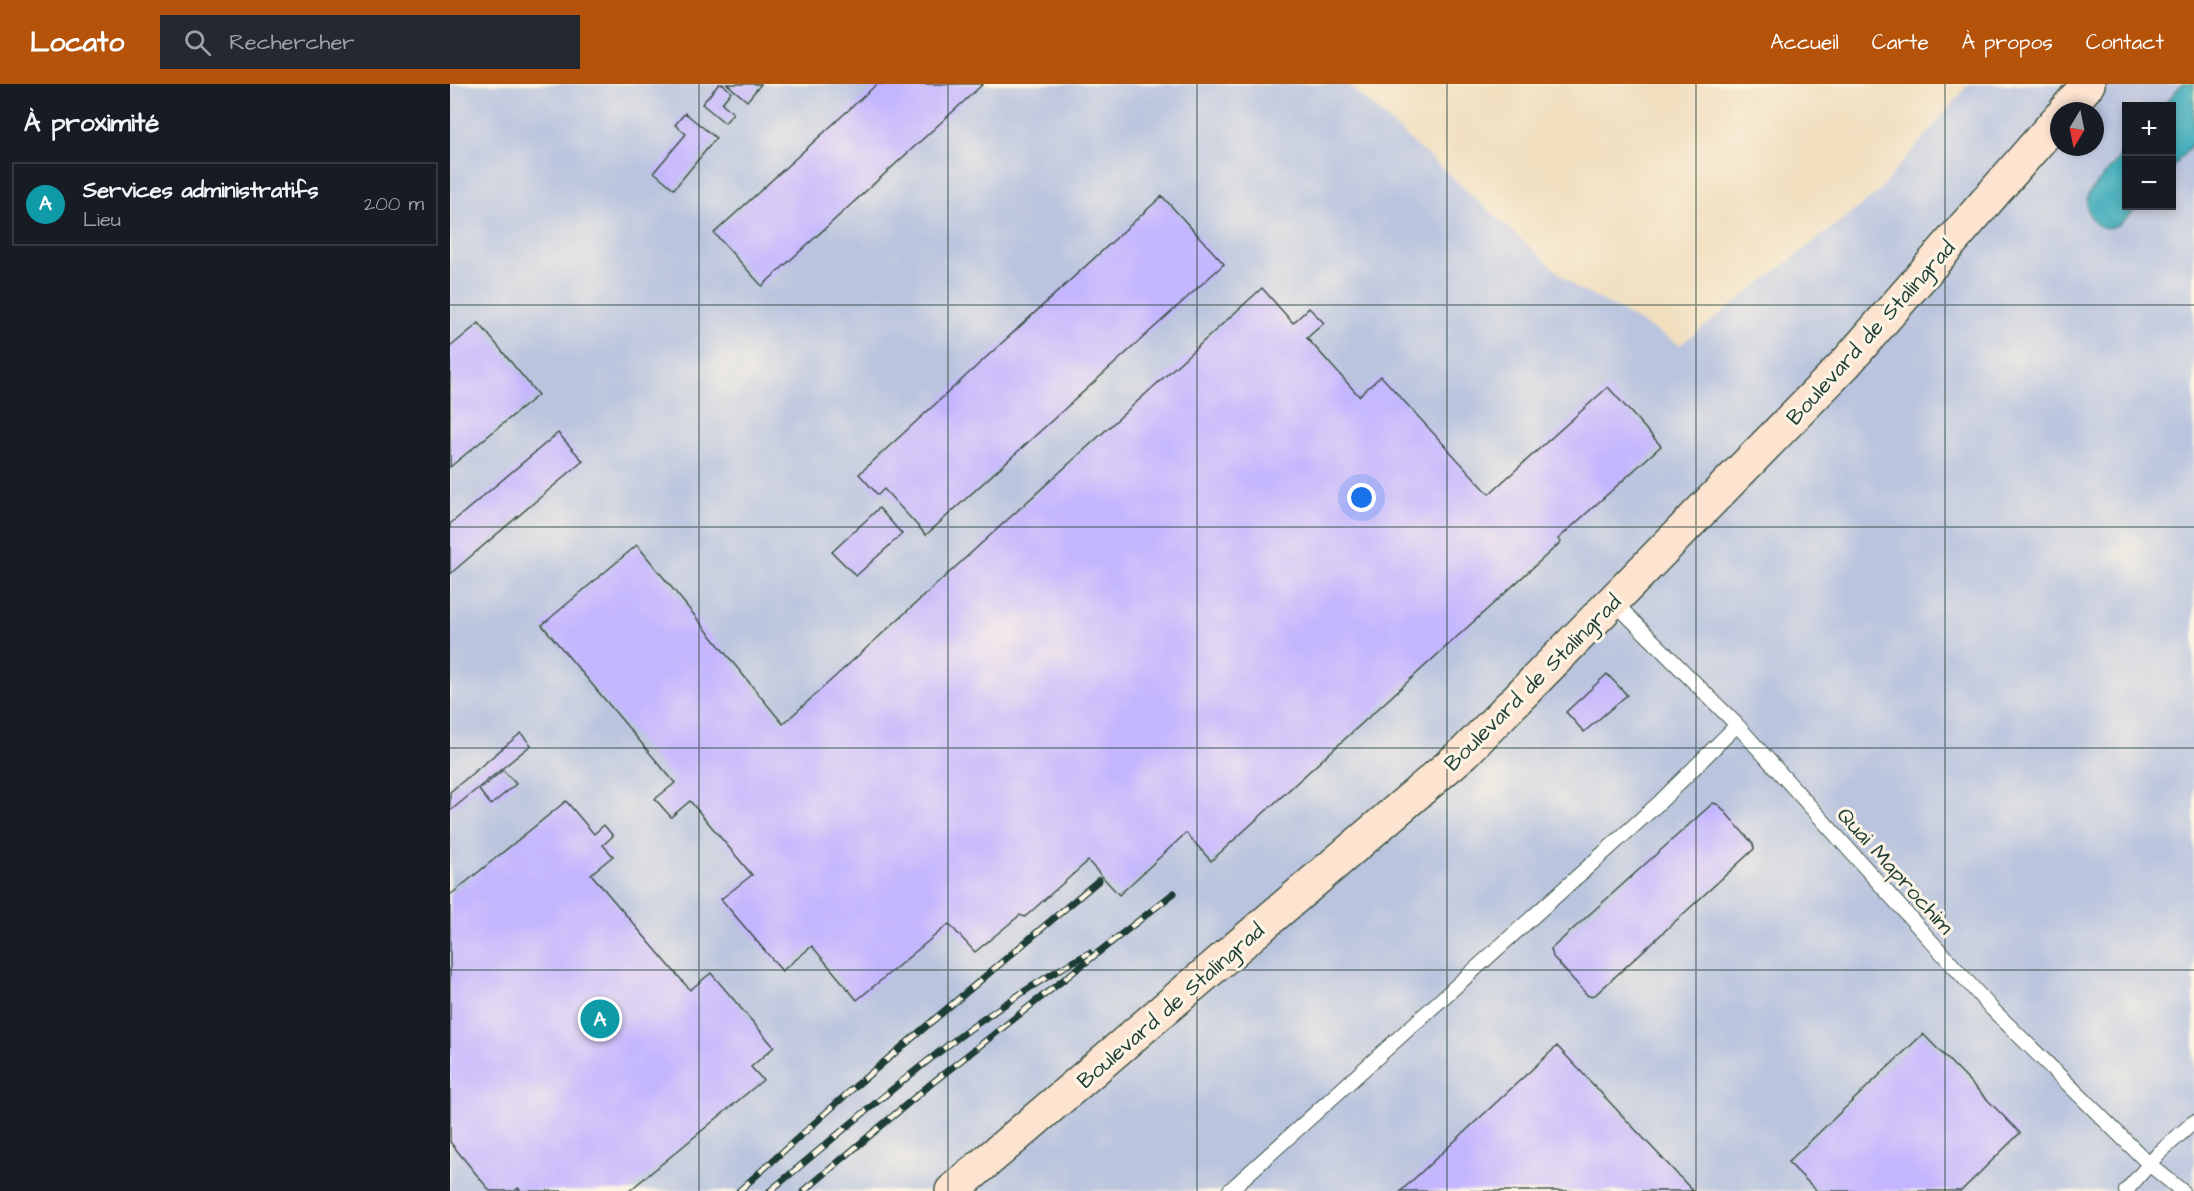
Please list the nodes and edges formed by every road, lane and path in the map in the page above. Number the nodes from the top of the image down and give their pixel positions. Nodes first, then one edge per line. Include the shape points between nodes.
1 (2088, 84) edge
2 (2073, 102) edge
3 (2050, 128) edge
4 (1614, 602) junction
5 (1737, 725) junction
6 (2194, 1122) edge
7 (2149, 1164) junction
8 (952, 1191) edge
9 (1229, 1191) edge
10 (2126, 1191) edge
11 (2182, 1191) edge

1 - 2 main road
3 - 4 main road, Boulevard de Stalingrad via 1846,363
4 - 5 lane, Quai Maprochim
4 - 8 main road, Boulevard de Stalingrad via 1465,752
5 - 7 lane, Quai Maprochim via 1992,1009
5 - 9 lane via 1659,803
6 - 7 lane
7 - 10 lane
7 - 11 lane, Quai Maprochim

